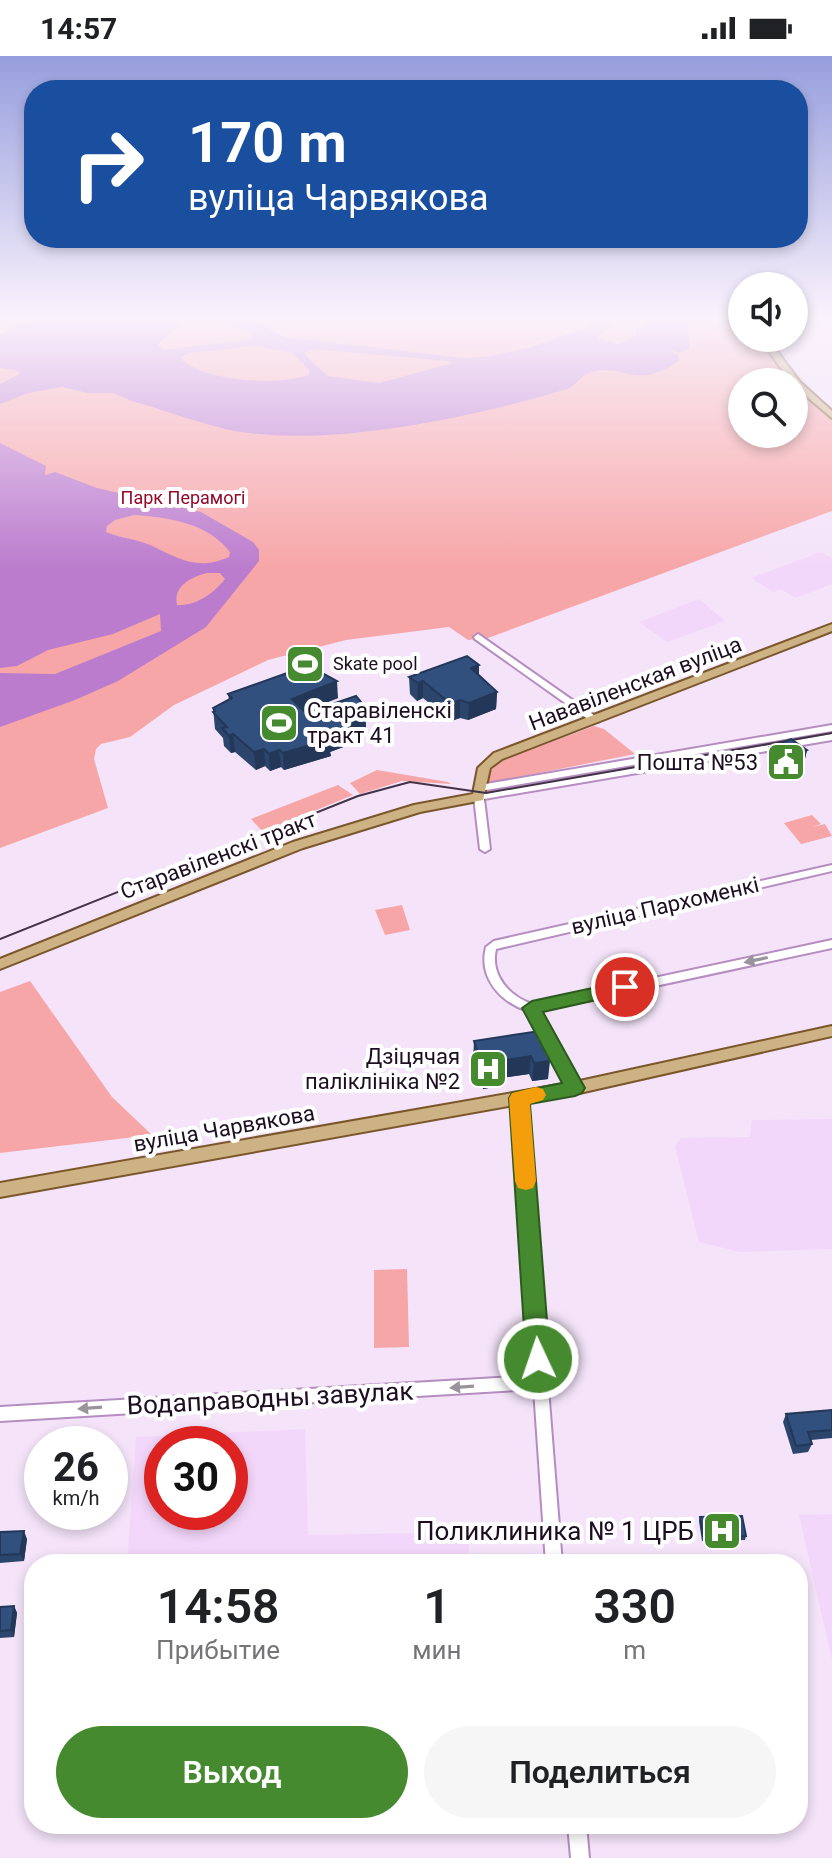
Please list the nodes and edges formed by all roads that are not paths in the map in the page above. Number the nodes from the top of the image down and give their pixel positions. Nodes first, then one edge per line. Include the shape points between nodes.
1 (814, 399) edge
2 (832, 415) edge
3 (832, 627) edge
4 (478, 637) dead end
5 (595, 720) junction
6 (832, 728) edge
7 (832, 737) edge
8 (480, 793) junction
9 (485, 849) dead end
10 (832, 868) edge
11 (832, 944) edge
12 (0, 964) edge
13 (532, 1008) junction
14 (832, 1031) edge
15 (575, 1088) junction
16 (519, 1098) junction
17 (0, 1190) edge
18 (539, 1382) junction
19 (0, 1414) edge
20 (553, 1554) edge
21 (578, 1834) edge
22 (580, 1858) edge

1 - 2 main road
3 - 5 main road, Нававіленская вуліца
4 - 5 street
5 - 8 main road, Нававіленская вуліца via 491,759 482,771
6 - 8 street, Старавіленскі тракт
7 - 8 street, Старавіленскі тракт
8 - 9 street
8 - 12 main road, Старавіленскі тракт via 298,845
10 - 13 street, вуліца Пархоменкі via 491,947 490,970 512,1000
11 -> 13 street
13 - 15 street
14 - 15 main road, вуліца Чарвякова
15 - 16 main road, вуліца Чарвякова
16 - 17 main road, вуліца Чарвякова
16 - 18 street
18 -> 19 street, Водаправодны завулак
18 - 20 street
21 - 22 street

